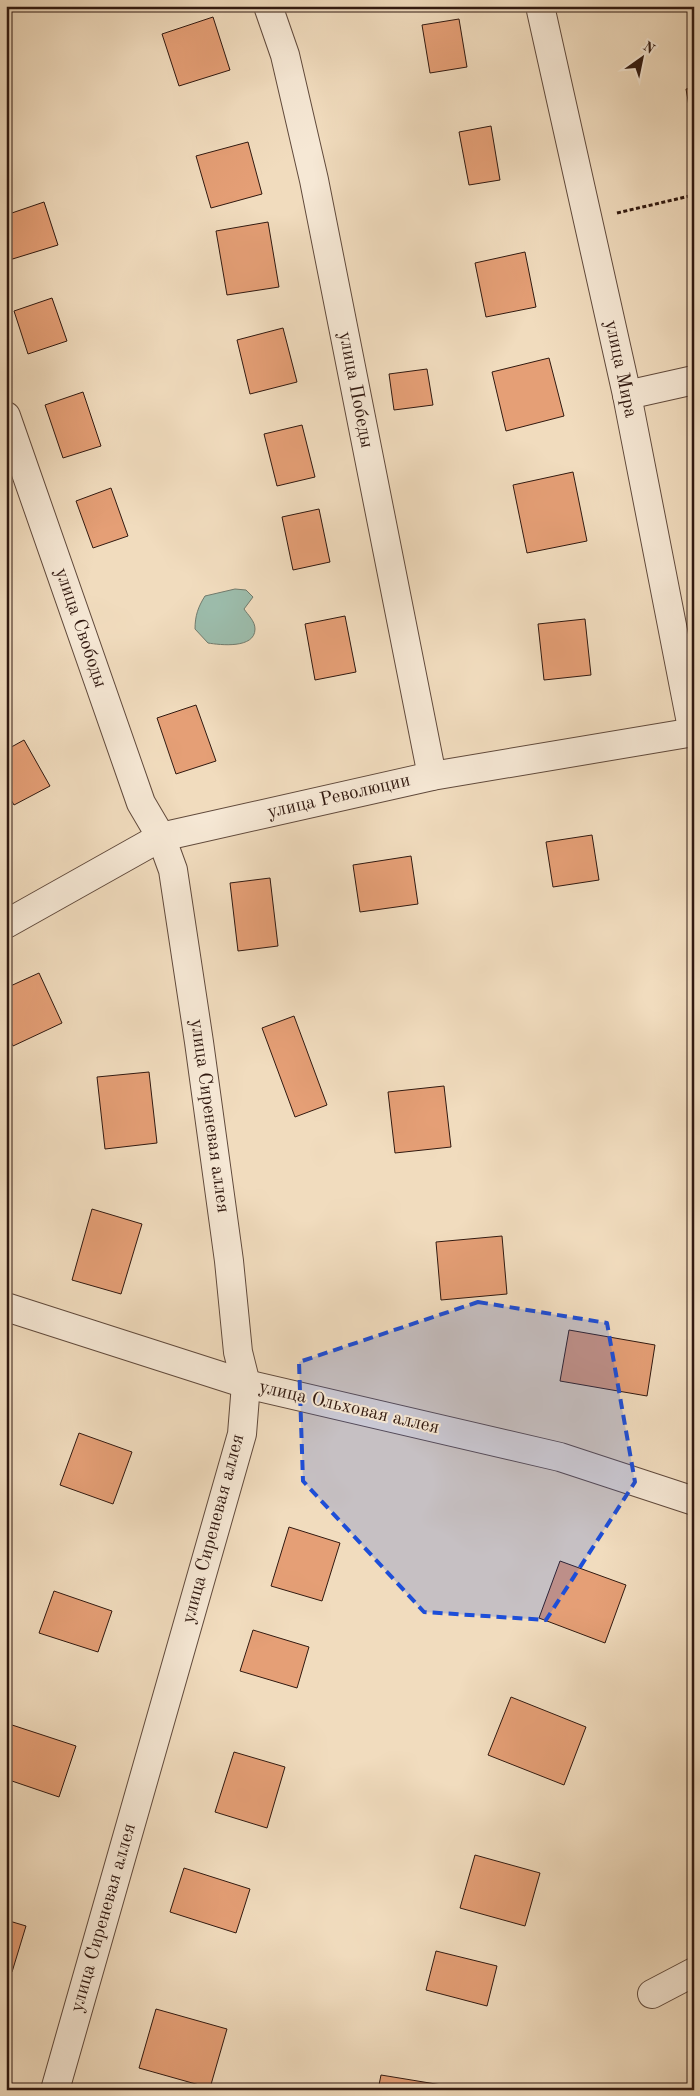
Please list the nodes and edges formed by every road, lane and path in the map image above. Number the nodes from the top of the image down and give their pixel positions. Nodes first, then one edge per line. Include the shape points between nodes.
1 (268, 6) edge
2 (540, 6) edge
3 (694, 195) edge
4 (588, 220) junction
5 (694, 380) edge
6 (626, 395) junction
7 (6, 416) edge
8 (693, 733) edge
9 (432, 776) junction
10 (161, 837) junction
11 (6, 924) edge
12 (6, 1307) edge
13 (246, 1384) junction
14 (694, 1502) edge
15 (694, 1972) edge
16 (652, 1994) dead end
17 (55, 2090) edge

1 - 9 street, улица Победы via 285,55 314,180
2 - 4 street, улица Мира
3 - 4 path
4 - 6 street, улица Мира
5 - 6 street
6 - 8 street, улица Мира
7 - 10 street, улица Свободы via 140,803
8 - 9 street, улица Революции
9 - 10 street, улица Революции
10 - 11 street, улица Революции
10 - 13 street, улица Сиреневая аллея via 174,880 229,1261 238,1352
12 - 13 street, улица Ольховая аллея
13 - 14 street, улица Ольховая аллея via 560,1457
13 - 17 street, улица Сиреневая аллея via 242,1434
15 - 16 street

